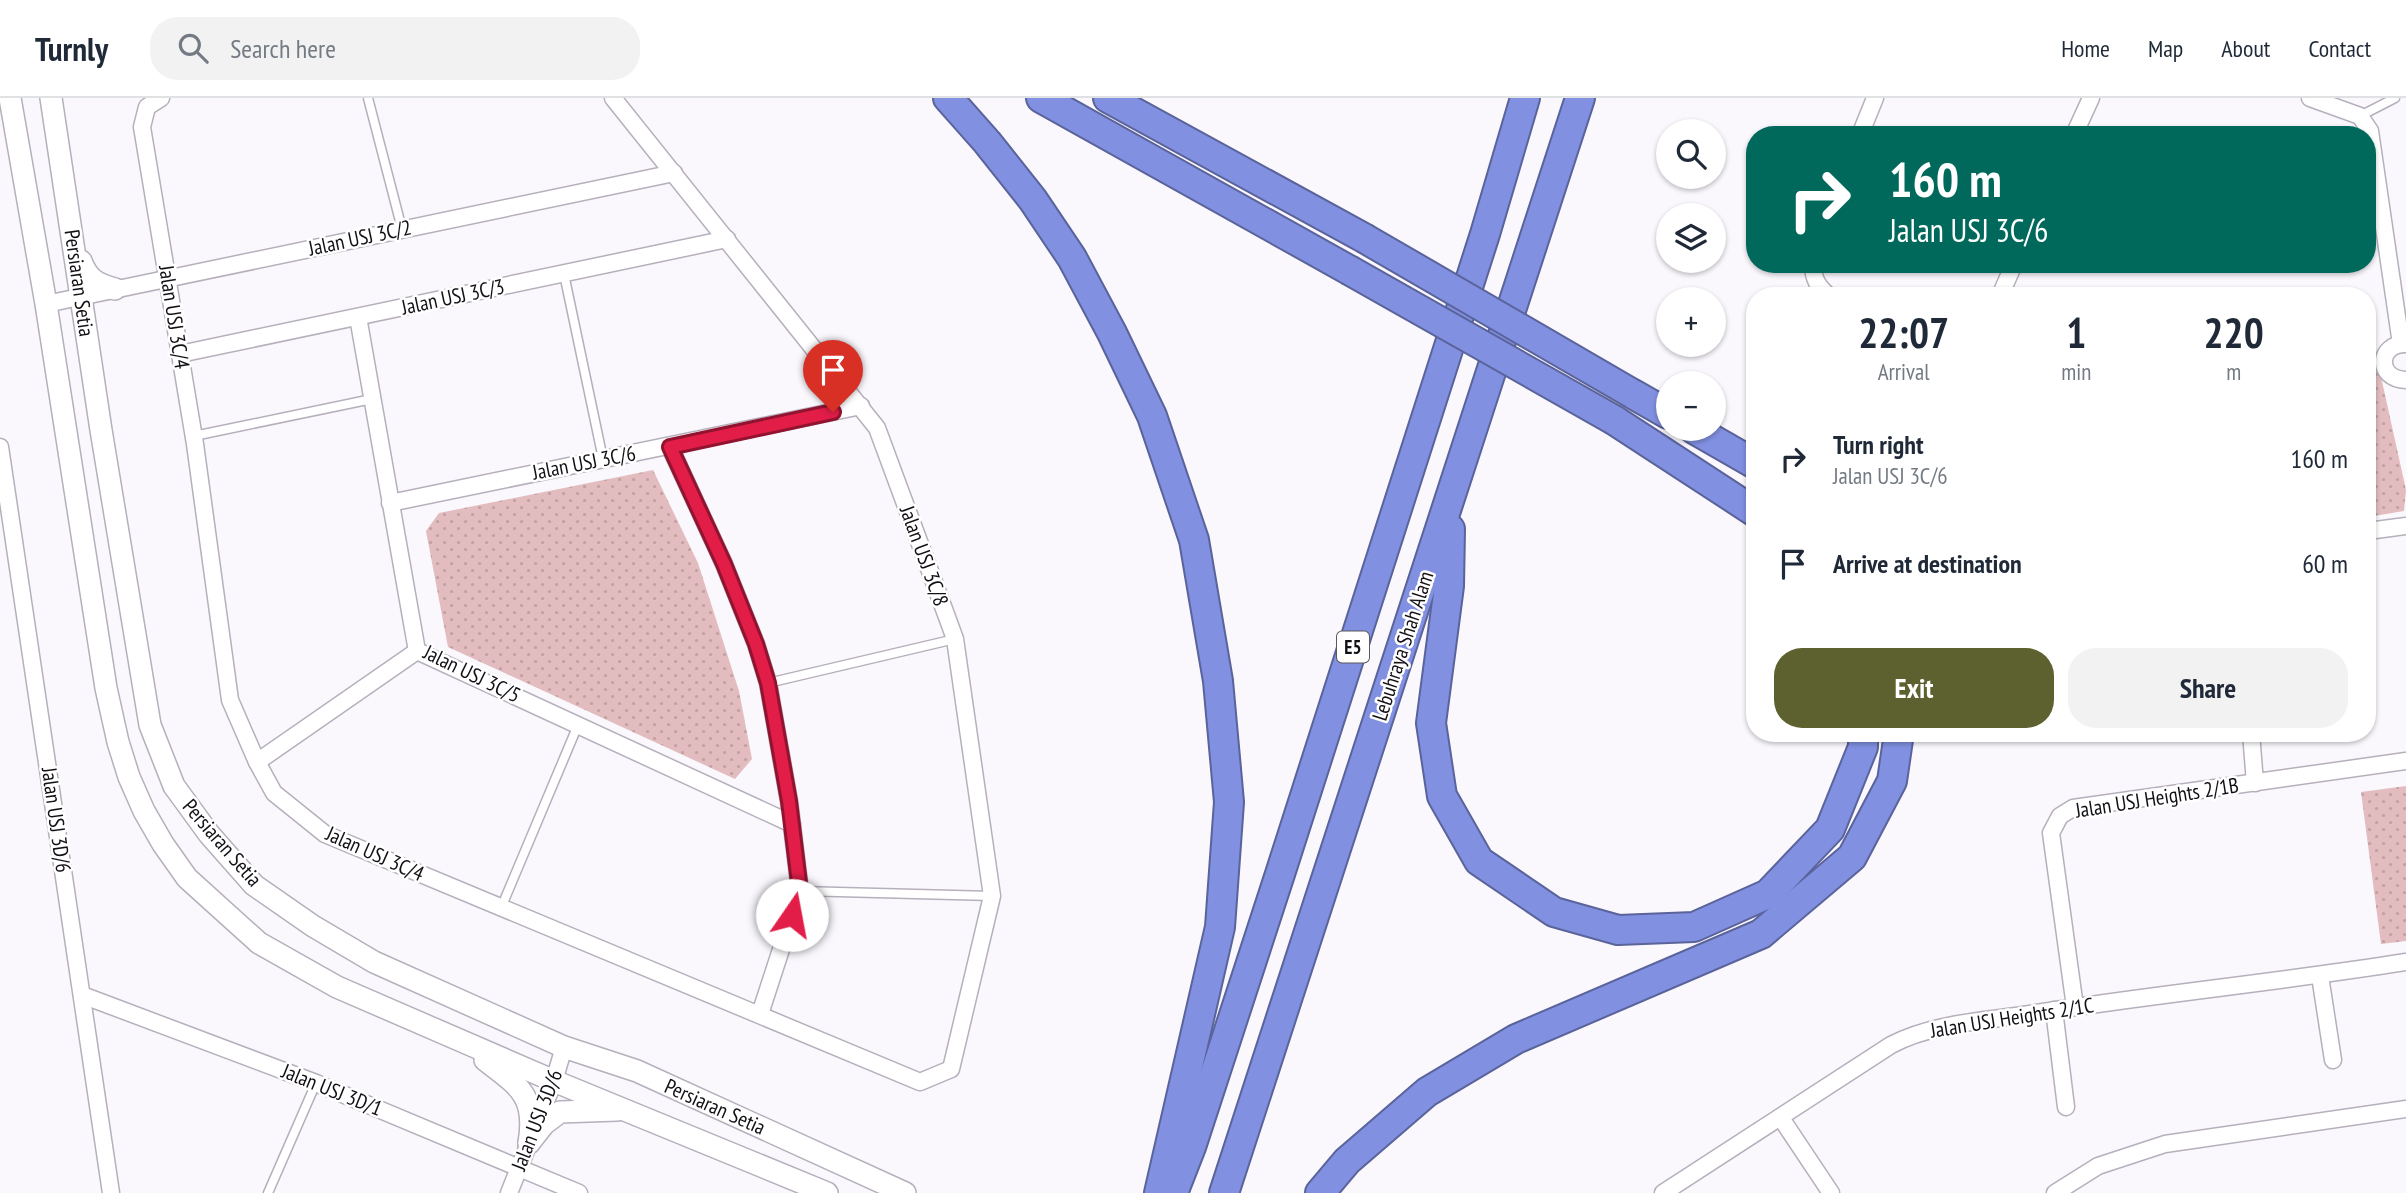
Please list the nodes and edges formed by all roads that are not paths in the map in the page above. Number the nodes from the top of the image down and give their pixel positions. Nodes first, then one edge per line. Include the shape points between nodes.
1 (10, 98) edge
2 (51, 98) edge
3 (161, 98) edge
4 (368, 98) edge
5 (613, 98) edge
6 (948, 98) edge
7 (1041, 98) edge
8 (1108, 98) edge
9 (1525, 98) edge
10 (1580, 98) edge
11 (1875, 98) edge
12 (2091, 98) edge
13 (2310, 98) edge
14 (2395, 98) edge
15 (2360, 116) junction
16 (1864, 126) edge
17 (2078, 126) edge
18 (2367, 126) edge
19 (2376, 169) edge
20 (674, 173) junction
21 (402, 229) junction
22 (72, 239) junction
23 (727, 239) junction
24 (564, 274) junction
25 (167, 278) junction
26 (115, 289) junction
27 (82, 296) junction
28 (46, 304) junction
29 (358, 317) junction
30 (2404, 344) edge
31 (88, 345) junction
32 (180, 355) junction
33 (2406, 381) edge
34 (372, 399) junction
35 (860, 406) junction
36 (1656, 407) edge
37 (194, 436) junction
38 (1715, 441) edge
39 (0, 447) edge
40 (670, 447) junction
41 (603, 459) junction
42 (1746, 459) edge
43 (1451, 499) junction
44 (390, 502) junction
45 (1746, 506) edge
46 (2406, 526) edge
47 (2376, 530) edge
48 (955, 639) junction
49 (417, 651) junction
50 (768, 683) junction
51 (578, 725) junction
52 (1863, 742) edge
53 (1898, 742) edge
54 (2252, 742) edge
55 (2406, 761) edge
56 (257, 762) junction
57 (2255, 783) junction
58 (792, 824) junction
59 (800, 891) junction
60 (992, 896) junction
61 (500, 908) junction
62 (2406, 962) edge
63 (2320, 976) junction
64 (82, 995) junction
65 (2075, 1007) junction
66 (2054, 1010) junction
67 (760, 1014) junction
68 (462, 1042) junction
69 (564, 1047) junction
70 (2333, 1060) dead end
71 (554, 1081) junction
72 (920, 1082) joint
73 (316, 1083) junction
74 (2066, 1107) dead end
75 (2406, 1109) edge
76 (626, 1110) junction
77 (1781, 1118) junction
78 (529, 1143) junction
79 (519, 1167) junction
80 (111, 1193) edge
81 (268, 1193) edge
82 (509, 1193) edge
83 (579, 1193) edge
84 (827, 1193) edge
85 (905, 1193) edge
86 (1160, 1193) edge
87 (1173, 1193) edge
88 (1224, 1193) edge
89 (1320, 1193) edge
90 (1663, 1193) edge
91 (1831, 1193) edge
92 (2055, 1193) edge

1 - 28 main road, Persiaran Setia
2 - 22 main road, Persiaran Setia
3 - 25 street, Jalan USJ 3C/4 via 147,107 142,127
4 - 21 lane
5 - 20 street, Jalan USJ 3C/8
6 - 86 highway via 1033,200 1072,258 1152,416 1194,540 1218,681 1229,802 1220,927
7 - 45 highway, bridge via 1614,420
8 - 36 highway, bridge via 1364,238
9 - 87 highway, E5 via 1280,874
10 - 43 highway, Lebuhraya Shah Alam / E5
11 - 16 street
12 - 17 street
13 - 15 street
14 - 15 lane
15 - 18 street
19 - 30 street
20 - 21 street, Jalan USJ 3C/2
20 - 23 street, Jalan USJ 3C/8
21 - 25 street, Jalan USJ 3C/2
22 - 26 main road via 90,279
22 - 27 main road, Persiaran Setia
23 - 24 street, Jalan USJ 3C/3
23 - 35 street, Jalan USJ 3C/8
24 - 29 street, Jalan USJ 3C/3
24 - 41 lane
25 - 26 street, Jalan USJ 3C/2
25 - 32 street, Jalan USJ 3C/4
26 - 27 street, Jalan USJ 3C/2
26 - 31 main road via 100,301 91,317
27 - 28 street, Jalan USJ 3C/2
27 - 31 main road, Persiaran Setia
28 - 68 main road, Persiaran Setia via 106,688 118,742 144,811 187,878 259,943 337,987
29 - 32 street, Jalan USJ 3C/3
29 - 34 street, Jalan USJ 3C/5
30 - 33 street via 2392,347 2383,365 2387,374
31 - 69 main road, Persiaran Setia via 150,725 174,786 254,885 313,926 374,962
32 - 37 street, Jalan USJ 3C/4
34 - 37 lane
34 - 44 street, Jalan USJ 3C/5
35 - 40 street, Jalan USJ 3C/6
35 - 48 street, Jalan USJ 3C/8 via 877,428
37 - 56 street, Jalan USJ 3C/4 via 230,699
38 - 42 highway
39 - 64 street, Jalan USJ 3D/6
40 - 41 street, Jalan USJ 3C/6
40 - 50 street via 724,564
41 - 44 street, Jalan USJ 3C/6
43 - 52 highway via 1449,586 1431,723 1443,796 1479,860 1554,912 1618,930 1694,927 1768,894 1830,829
43 - 88 highway, Lebuhraya Shah Alam / E5
44 - 49 street, Jalan USJ 3C/5
46 - 47 street
48 - 50 lane
48 - 60 street, Jalan USJ 3C/8
49 - 51 street, Jalan USJ 3C/5
49 - 56 street
50 - 58 street
51 - 58 street, Jalan USJ 3C/5
51 - 61 lane
53 - 89 highway via 1892,781 1852,858 1761,934 1505,1045 1427,1092 1347,1161
54 - 57 street
55 - 57 street, Jalan USJ Heights 2/1B
56 - 61 street, Jalan USJ 3C/4 via 274,793 325,834
57 - 65 street, Jalan USJ Heights 2/1B via 2073,808 2060,816 2050,833
58 - 59 street
59 - 60 lane
59 - 67 street
60 - 72 street, Jalan USJ 3C/8 via 951,1069
61 - 67 street, Jalan USJ 3C/4
62 - 63 street, Jalan USJ Heights 2/1C
63 - 65 street, Jalan USJ Heights 2/1C
63 - 70 street
64 - 73 street, Jalan USJ 3D/1
64 - 80 street, Jalan USJ 3D/6
65 - 66 street, Jalan USJ Heights 2/1C
66 - 74 street
66 - 77 street, Jalan USJ Heights 2/1C via 1912,1034
67 - 72 street, Jalan USJ 3C/4
68 - 71 main road, Persiaran Setia
68 - 78 main road via 526,1095 531,1111
69 - 71 street, Jalan USJ 3D/6
69 - 85 main road, Persiaran Setia via 637,1071
71 - 76 main road, Persiaran Setia
71 - 78 street, Jalan USJ 3D/6
73 - 79 street, Jalan USJ 3D/1
73 - 81 lane
75 - 92 street via 2165,1144 2098,1166
76 - 78 main road via 560,1111
76 - 84 main road, Persiaran Setia
77 - 90 street, Jalan USJ Heights 2/1C
77 - 91 street
78 - 79 street, Jalan USJ 3D/6
79 - 82 street, Jalan USJ 3D/6
79 - 83 street, Jalan USJ 3D/1

